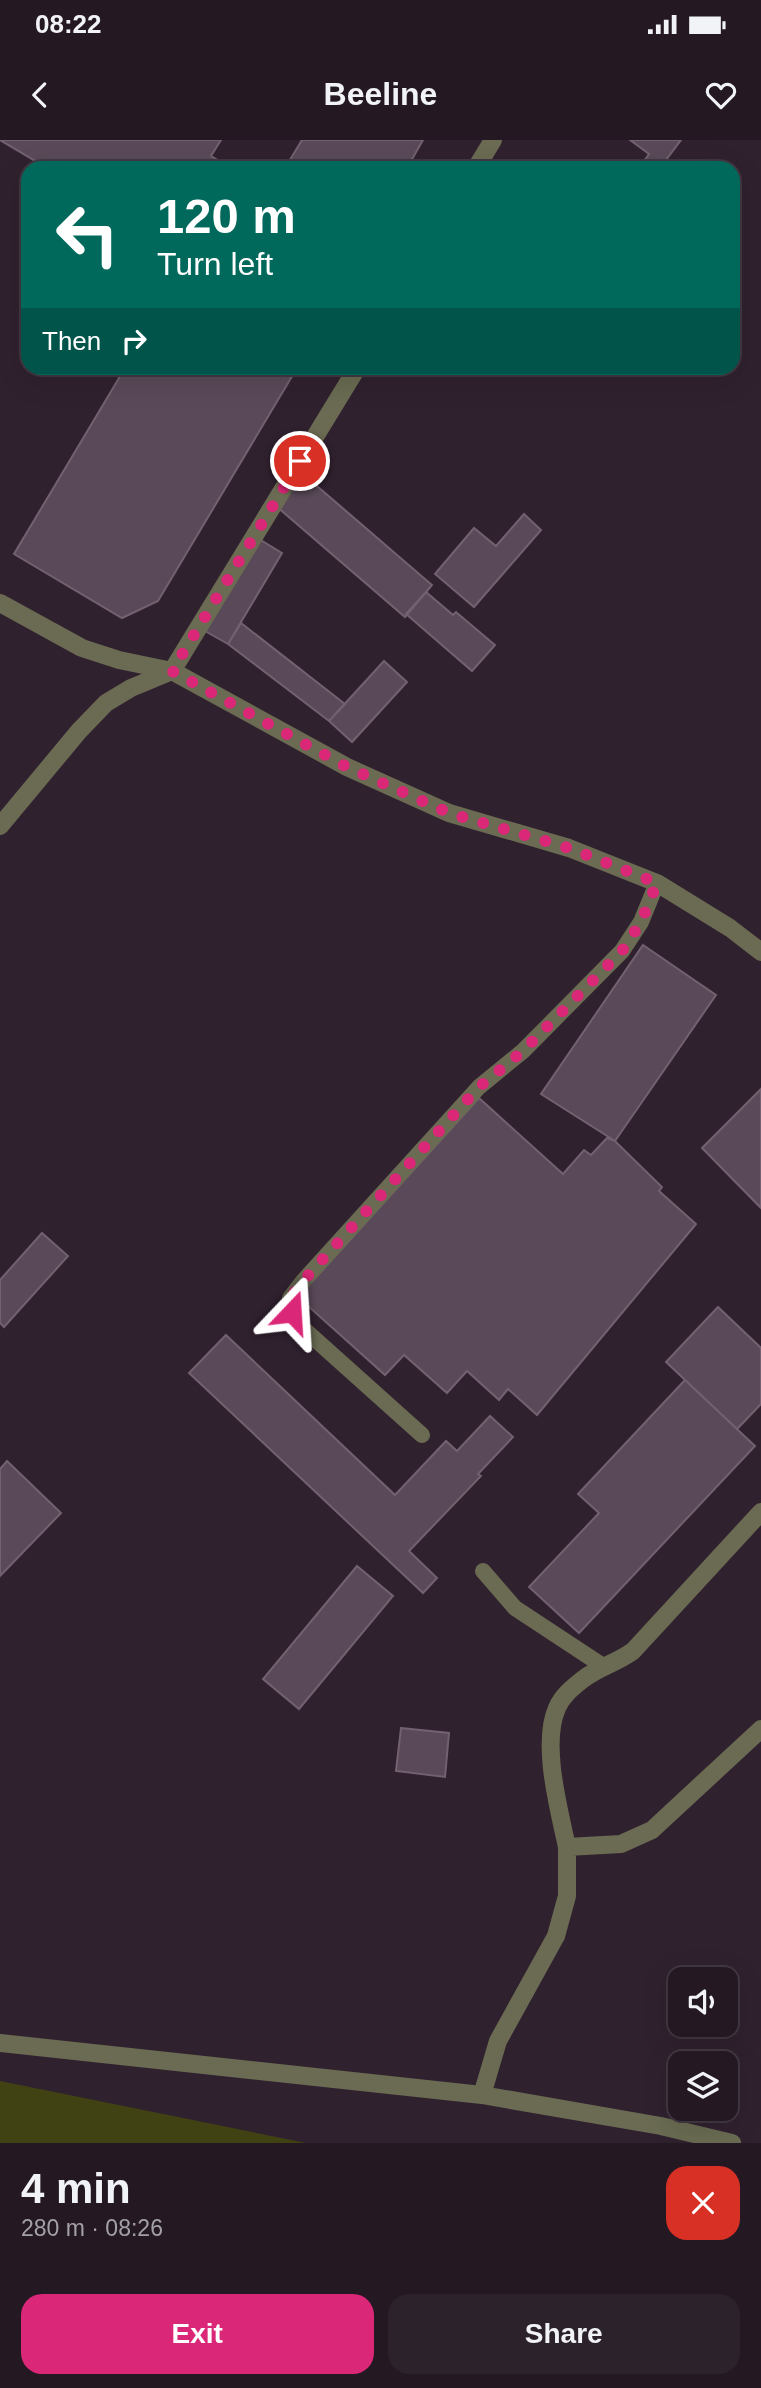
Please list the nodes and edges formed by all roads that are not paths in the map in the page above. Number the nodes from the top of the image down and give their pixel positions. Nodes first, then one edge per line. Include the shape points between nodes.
1 (493, 140) edge
2 (480, 161) edge
3 (353, 375) edge
4 (0, 603) edge
5 (172, 671) junction
6 (0, 826) edge
7 (657, 883) junction
8 (761, 952) edge
9 (422, 1435) dead end
10 (761, 1512) edge
11 (484, 1572) dead end
12 (603, 1666) junction
13 (761, 1729) edge
14 (567, 1847) junction
15 (0, 2043) edge
16 (482, 2095) junction
17 (732, 2143) edge

1 - 2 street
3 - 5 street
4 - 5 street via 82,648
5 - 6 street via 106,703
5 - 7 street via 347,767 449,813 569,848
7 - 8 street
7 - 9 lane via 641,922 622,951 523,1051 479,1087 290,1298 297,1323
10 - 12 street via 633,1651
11 - 12 lane via 515,1608
12 - 14 street via 564,1696 556,1710 551,1755
13 - 14 street via 652,1830 621,1844
14 - 16 street via 567,1896 556,1936 498,2041
15 - 16 street
16 - 17 street

